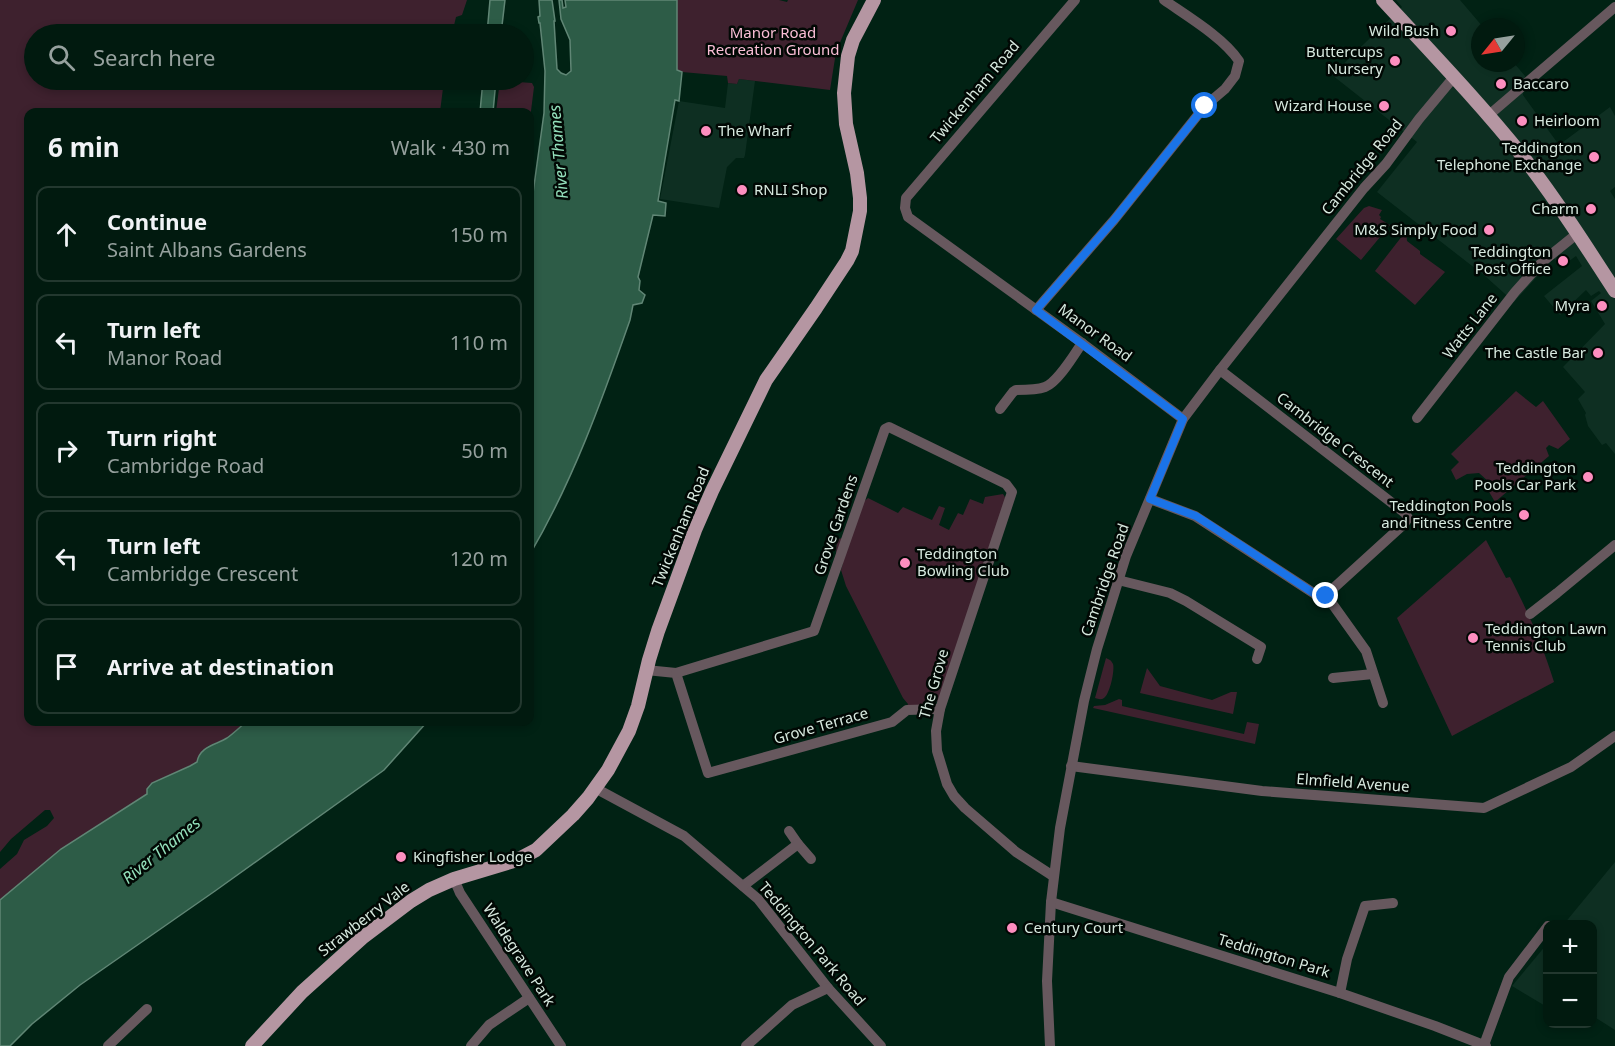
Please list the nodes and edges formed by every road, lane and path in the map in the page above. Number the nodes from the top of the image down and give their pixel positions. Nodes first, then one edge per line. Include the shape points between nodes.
1 (873, 0) edge
2 (1075, 0) edge
3 (1164, 0) edge
4 (1384, 0) edge
5 (1615, 7) edge
6 (1454, 77) junction
7 (1489, 115) junction
8 (905, 208) joint
9 (1578, 233) junction
10 (1615, 291) edge
11 (1036, 310) junction
12 (1082, 343) junction
13 (1220, 370) junction
14 (1000, 409) dead end
15 (1417, 418) dead end
16 (1183, 419) junction
17 (1012, 492) joint
18 (1150, 499) junction
19 (1615, 545) edge
20 (1118, 580) junction
21 (1326, 596) junction
22 (1530, 614) dead end
23 (1257, 658) dead end
24 (646, 670) junction
25 (676, 673) junction
26 (1373, 674) junction
27 (1333, 678) dead end
28 (1383, 703) dead end
29 (940, 709) junction
30 (1615, 736) edge
31 (1071, 766) junction
32 (596, 788) junction
33 (789, 831) dead end
34 (798, 844) junction
35 (523, 857) joint
36 (811, 859) dead end
37 (1053, 876) junction
38 (454, 879) junction
39 (743, 886) junction
40 (1051, 902) junction
41 (1393, 903) dead end
42 (1543, 931) edge
43 (828, 988) junction
44 (1340, 993) junction
45 (529, 998) junction
46 (147, 1009) dead end
47 (120, 1042) edge
48 (468, 1043) edge
49 (108, 1046) edge
50 (252, 1046) edge
51 (561, 1046) edge
52 (746, 1046) edge
53 (881, 1046) edge
54 (1050, 1046) edge
55 (1485, 1046) edge

1 - 24 main road, Twickenham Road via 848,56 844,93 860,198 852,251 766,380 695,530
2 - 8 street, Twickenham Road via 906,198
3 - 11 street via 1234,54 1239,62 1235,76 1205,106
4 - 6 main road
5 - 7 street
6 - 7 main road
6 - 13 street, Cambridge Road
7 - 9 main road
8 - 11 street, Manor Road via 908,217
9 - 10 main road
9 - 15 street, Watts Lane via 1542,262 1515,292
11 - 12 street, Manor Road
12 - 14 street via 1051,384 1016,390
12 - 16 street, Manor Road
13 - 16 street, Cambridge Road
13 - 21 street, Cambridge Crescent via 1408,518
16 - 18 street, Cambridge Road
17 - 25 street, Grove Gardens via 986,473 889,427 885,429 814,631
17 - 29 street, The Grove
18 - 20 street, Cambridge Road
18 - 21 street via 1196,516 1318,596
19 - 22 street
20 - 23 street via 1186,601 1261,647
20 - 31 street, Cambridge Road via 1084,701
21 - 26 street via 1366,651
24 - 25 street, Grove Gardens
24 - 32 main road, Twickenham Road via 629,731
25 - 29 street, Grove Terrace via 708,773 892,722 907,710
26 - 27 street
26 - 28 street
29 - 37 street, The Grove via 937,751 954,796 1016,852
30 - 31 street, Elmfield Avenue via 1571,767 1484,808 1262,791
31 - 37 street, Cambridge Road
32 - 35 main road, Twickenham Road via 549,839
32 - 39 street, Teddington Park Road via 684,836
33 - 34 street
34 - 36 street
34 - 39 street
35 - 38 main road, Strawberry Vale
37 - 40 street, Cambridge Road
38 - 45 street, Waldegrave Park
38 - 50 main road, Strawberry Vale via 411,901 362,938 296,998
39 - 43 street, Teddington Park Road via 758,899
40 - 44 street, Teddington Park
40 - 54 street, Cambridge Road via 1047,981
41 - 44 street via 1365,906
42 - 55 street via 1509,977
43 - 52 street via 792,1005
43 - 53 street, Teddington Park Road
44 - 55 street, Teddington Park
45 - 48 street
45 - 51 street, Waldegrave Park
46 - 47 street
47 - 49 street

